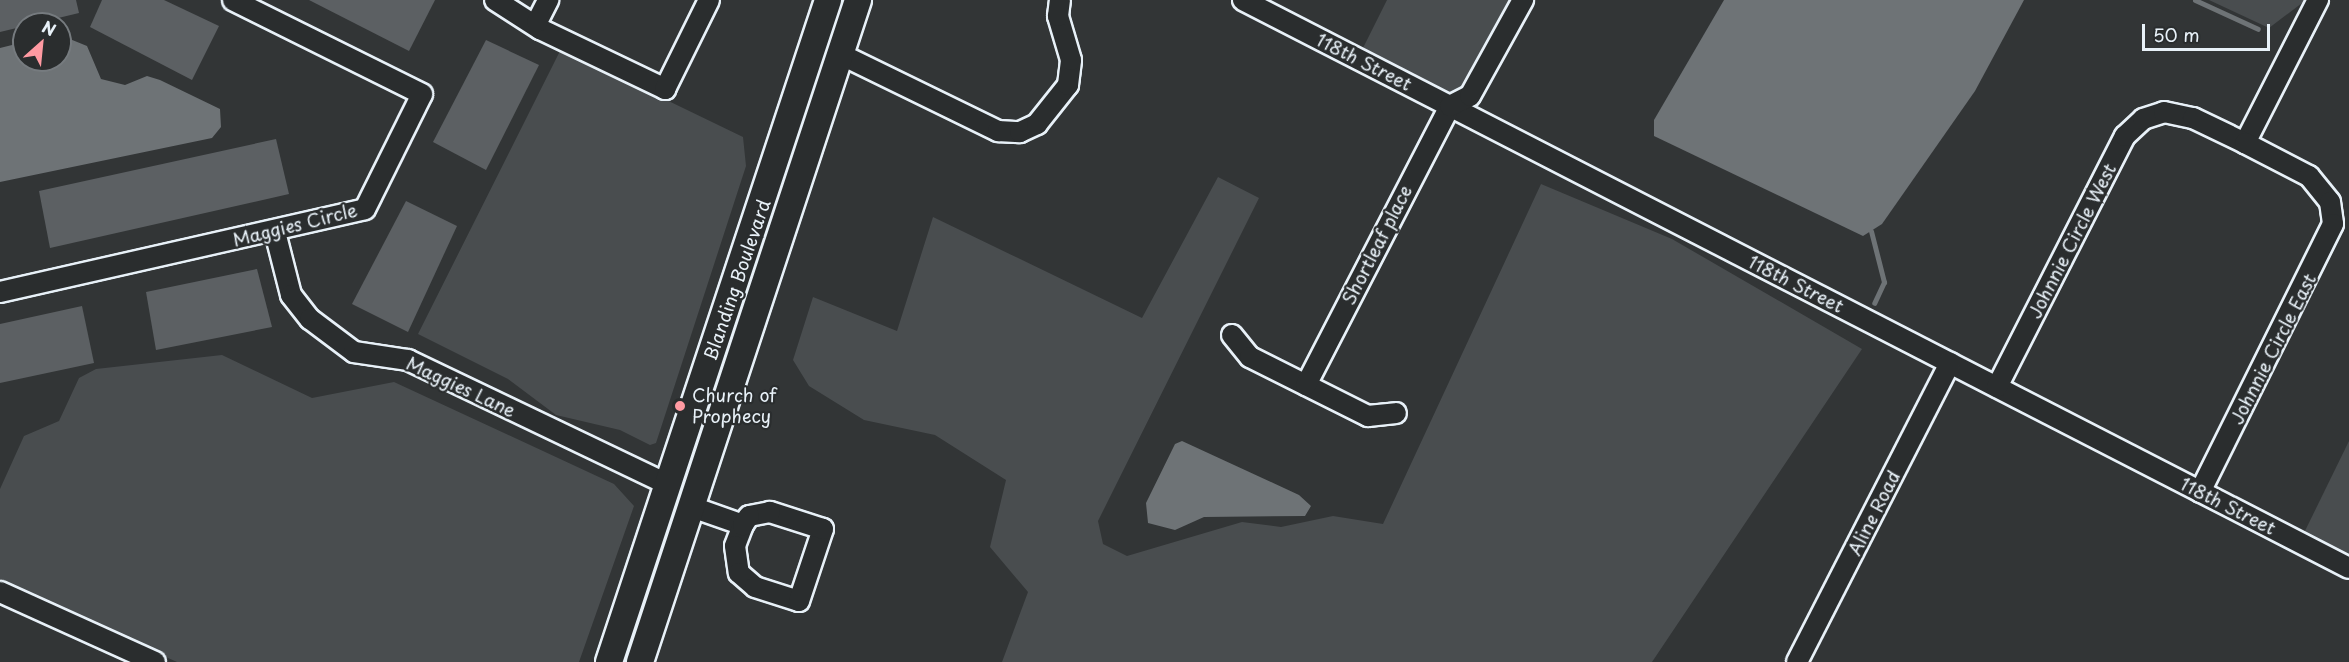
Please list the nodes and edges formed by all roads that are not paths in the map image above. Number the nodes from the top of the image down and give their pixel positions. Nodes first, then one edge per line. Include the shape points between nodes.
1 (233, 0) edge
2 (495, 0) edge
3 (548, 0) edge
4 (709, 0) edge
5 (828, 0) edge
6 (858, 0) edge
7 (1060, 0) edge
8 (1244, 0) edge
9 (1523, 0) edge
10 (2318, 0) edge
11 (537, 22) junction
12 (842, 55) junction
13 (1450, 106) junction
14 (2245, 143) junction
15 (778, 162) junction
16 (804, 170) junction
17 (275, 232) junction
18 (0, 292) edge
19 (1232, 335) dead end
20 (1950, 363) junction
21 (1306, 385) junction
22 (1997, 387) junction
23 (1396, 413) dead end
24 (690, 418) junction
25 (667, 484) junction
26 (2200, 492) junction
27 (692, 507) junction
28 (743, 525) junction
29 (2349, 568) edge
30 (669, 576) junction
31 (0, 592) edge
32 (154, 662) edge
33 (609, 662) edge
34 (640, 662) edge
35 (1797, 662) edge

1 - 17 street, Maggies Circle via 422,94 365,209
2 - 11 street
3 - 11 street
4 - 11 street via 665,89 540,29
5 - 15 main road, Blanding Boulevard
6 - 12 main road, Blanding Boulevard
7 - 12 street via 1058,16 1071,60 1068,85 1037,124 1020,132 998,131
8 - 13 street, 118th Street
9 - 13 street via 1470,96
10 - 14 street
12 - 16 main road, Blanding Boulevard
13 - 20 street, 118th Street
13 - 21 street, Shortleaf place
14 - 22 street, Johnnie Circle West via 2193,118 2164,112 2143,119 2125,136
14 - 26 street, Johnnie Circle East via 2309,177 2330,202 2329,240
15 - 16 street
15 - 24 main road, Blanding Boulevard
16 - 27 main road, Blanding Boulevard
17 - 18 street, Maggies Circle
17 - 25 street, Maggies Lane via 291,295 310,319 354,352 408,360
19 - 21 street via 1250,357
20 - 22 street, 118th Street
20 - 35 street, Aline Road
21 - 23 street via 1368,416
22 - 26 street, 118th Street
24 - 25 main road, Blanding Boulevard
24 - 27 main road via 684,478
25 - 30 main road via 675,517
25 - 33 main road, Blanding Boulevard
26 - 29 street, 118th Street
27 - 28 street
27 - 30 main road, Blanding Boulevard
28 - 28 street via 735,546 739,573 754,587 799,601 823,529 770,512 749,516
30 - 34 main road, Blanding Boulevard
31 - 32 street

